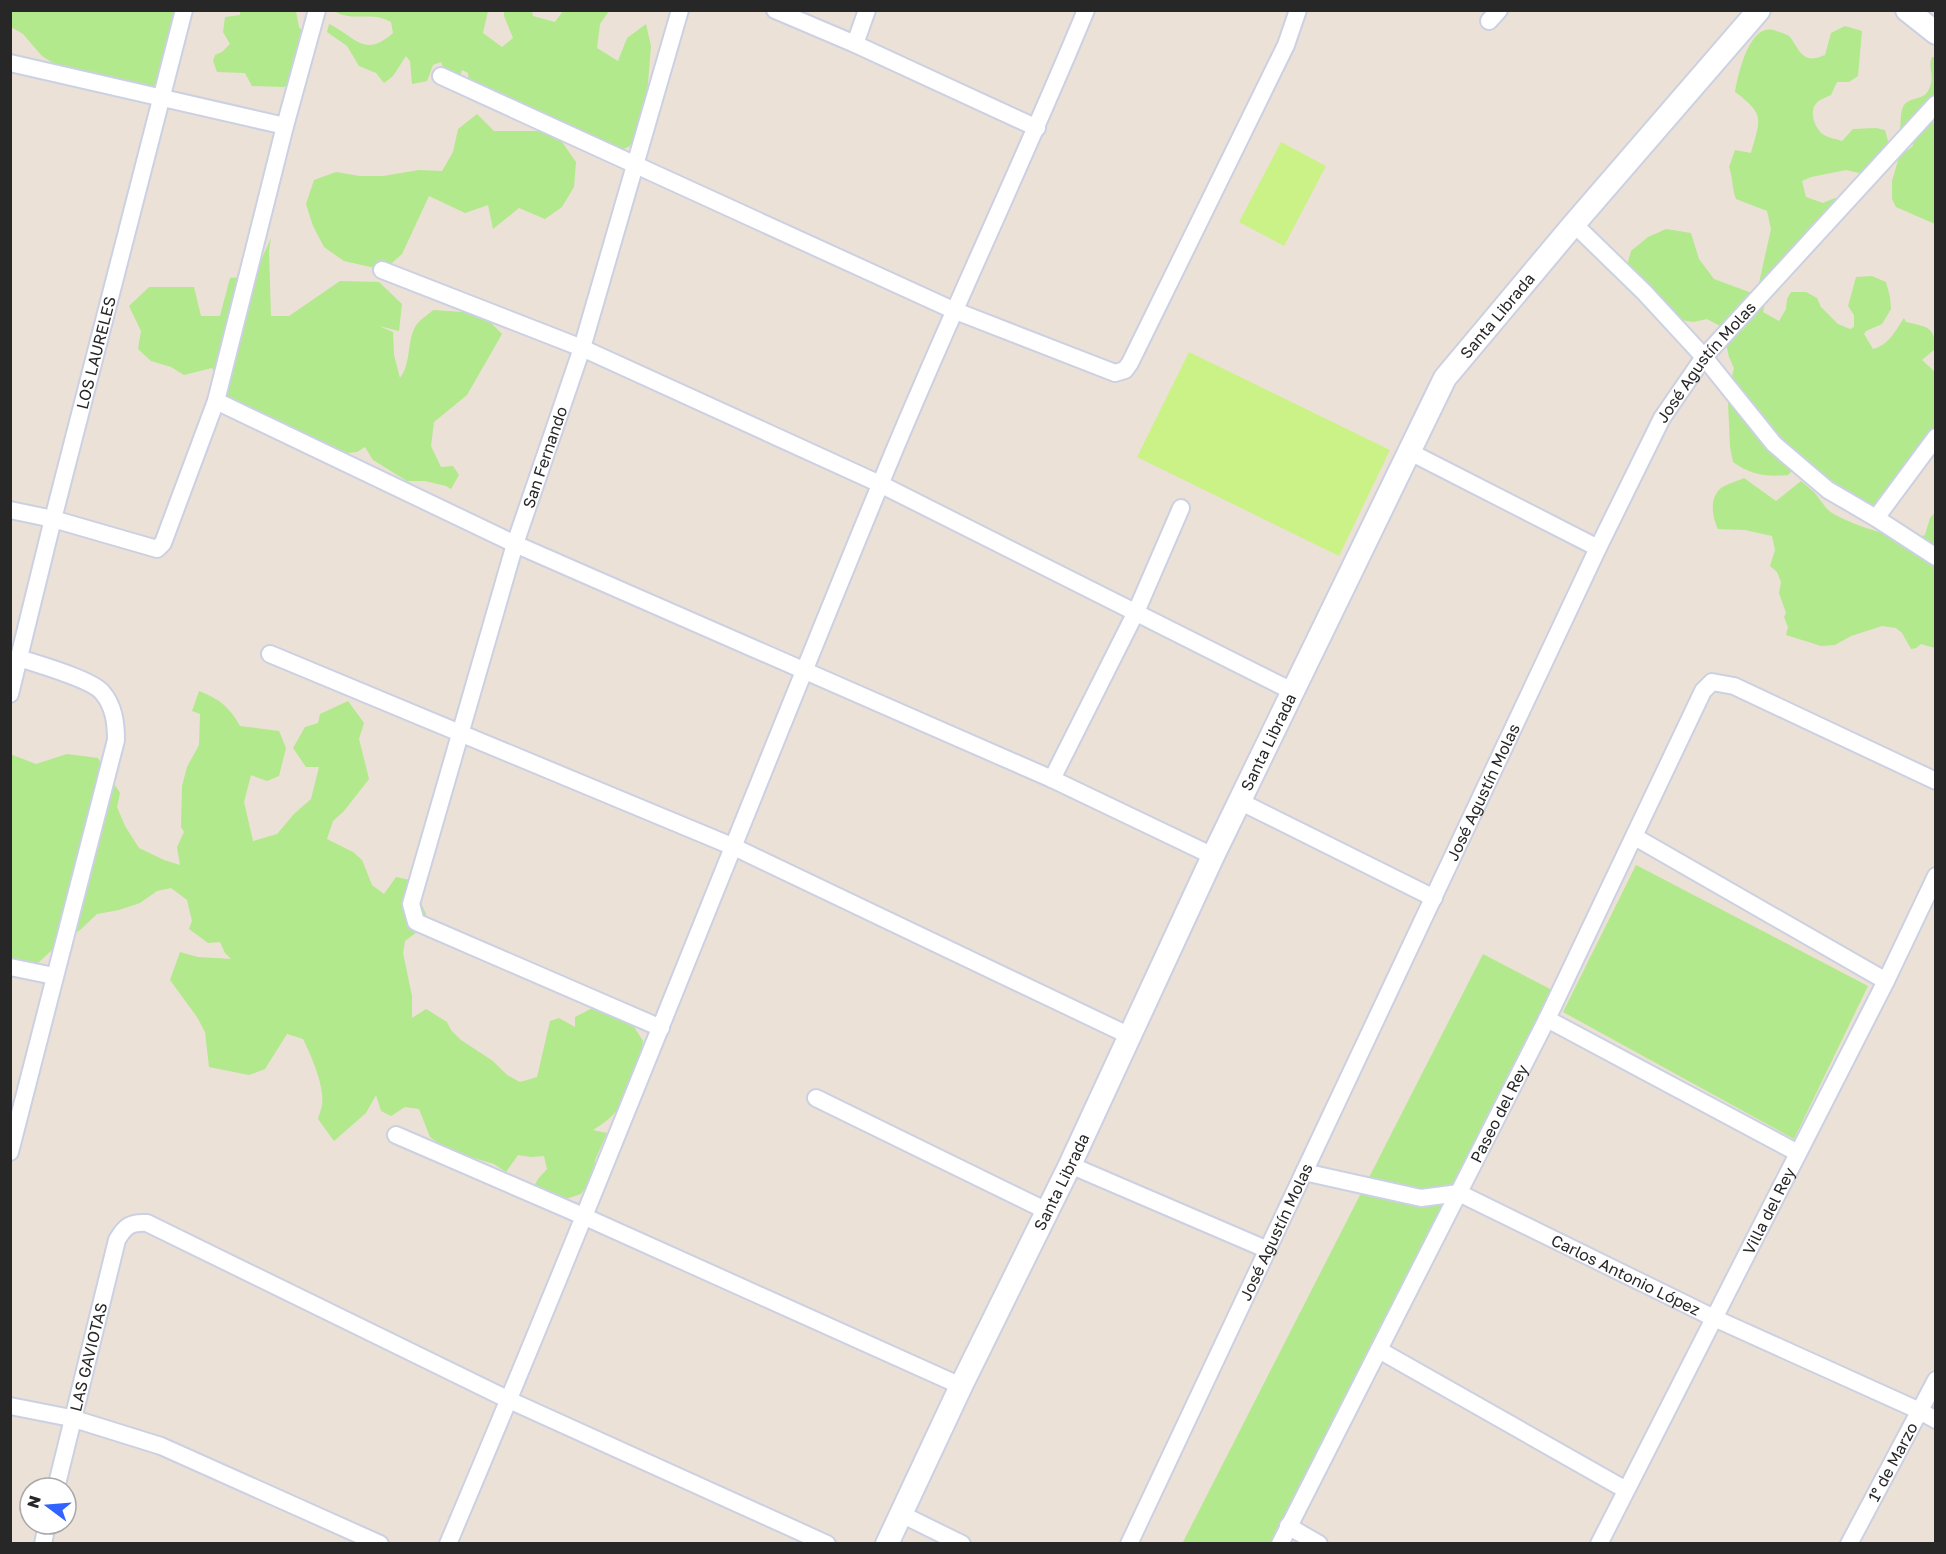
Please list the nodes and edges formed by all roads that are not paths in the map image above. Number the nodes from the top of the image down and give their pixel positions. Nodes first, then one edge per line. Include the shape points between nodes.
1 (184, 10) edge
2 (317, 10) edge
3 (680, 10) edge
4 (775, 10) edge
5 (867, 10) edge
6 (1086, 10) edge
7 (1298, 10) edge
8 (1759, 10) edge
9 (1907, 10) edge
10 (1935, 33) edge
11 (855, 44) junction
12 (10, 63) edge
13 (441, 76) dead end
14 (162, 98) junction
15 (1935, 104) edge
16 (285, 126) junction
17 (1037, 128) junction
18 (636, 165) junction
19 (1574, 224) junction
20 (382, 270) dead end
21 (954, 310) junction
22 (582, 348) junction
23 (1704, 357) junction
24 (216, 401) junction
25 (1935, 437) edge
26 (1410, 452) junction
27 (880, 484) junction
28 (1181, 508) dead end
29 (10, 510) edge
30 (1876, 518) junction
31 (53, 519) junction
32 (515, 544) junction
33 (1598, 548) junction
34 (1935, 557) edge
35 (1136, 612) junction
36 (270, 654) dead end
37 (19, 658) junction
38 (805, 670) junction
39 (1294, 692) junction
40 (10, 694) edge
41 (459, 733) junction
42 (1052, 779) junction
43 (1935, 781) edge
44 (1241, 802) junction
45 (1635, 837) junction
46 (734, 847) junction
47 (1214, 856) junction
48 (1935, 876) edge
49 (1434, 898) junction
50 (10, 967) edge
51 (54, 976) junction
52 (1886, 981) junction
53 (1547, 1019) junction
54 (661, 1028) junction
55 (1130, 1036) junction
56 (816, 1098) dead end
57 (396, 1135) dead end
58 (10, 1152) edge
59 (1798, 1153) junction
60 (1070, 1165) junction
61 (1304, 1172) junction
62 (1458, 1193) junction
63 (1047, 1211) junction
64 (583, 1216) junction
65 (1268, 1250) junction
66 (1714, 1318) junction
67 (1379, 1350) junction
68 (1935, 1380) edge
69 (961, 1386) junction
70 (509, 1400) junction
71 (10, 1406) edge
72 (1920, 1411) junction
73 (71, 1418) junction
74 (1935, 1420) edge
75 (59, 1476) edge
76 (1626, 1490) junction
77 (901, 1514) junction
78 (1288, 1526) junction
79 (380, 1544) edge
80 (448, 1544) edge
81 (827, 1544) edge
82 (887, 1544) edge
83 (962, 1544) edge
84 (1129, 1544) edge
85 (1280, 1544) edge
86 (1319, 1544) edge
87 (1599, 1544) edge
88 (1850, 1544) edge

1 - 14 street, LOS LAURELES
2 - 16 street
3 - 18 street, San Fernando
4 - 11 street
5 - 11 street
6 - 17 street
7 - 21 street via 1286,45 1125,370 1115,373
8 - 19 street, Santa Librada
9 - 10 street
11 - 17 street
12 - 14 street
13 - 18 street
14 - 16 street
14 - 31 street, LOS LAURELES
15 - 23 street, José Agustín Molas
16 - 24 street
17 - 21 street
18 - 21 street
18 - 22 street, San Fernando
19 - 23 street
19 - 26 street, Santa Librada via 1445,378
20 - 22 street
21 - 27 street
22 - 27 street
22 - 32 street, San Fernando
23 - 30 street via 1774,444 1828,490
23 - 33 street, José Agustín Molas via 1662,418
24 - 31 street via 163,543 157,549
24 - 32 street
25 - 30 street
26 - 33 street
26 - 39 street, Santa Librada
27 - 35 street
27 - 38 street
28 - 35 street
29 - 31 street
30 - 34 street
31 - 37 street, LOS LAURELES
32 - 38 street
32 - 41 street, San Fernando
33 - 49 street, José Agustín Molas
35 - 39 street
35 - 42 street
36 - 41 street
37 - 40 street, LOS LAURELES
37 - 51 street via 70,674 101,690 116,718 116,740
38 - 42 street
38 - 46 street
39 - 44 street, Santa Librada
41 - 46 street
41 - 54 street, San Fernando via 411,904 416,922
42 - 47 street
43 - 45 street, Paseo del Rey via 1734,686 1712,682 1703,692
44 - 47 street, Santa Librada
44 - 49 street
45 - 52 street
45 - 53 street, Paseo del Rey
46 - 54 street
46 - 55 street
47 - 55 street, Santa Librada
48 - 52 street, Villa del Rey
49 - 61 street, José Agustín Molas
50 - 51 street
51 - 58 street
52 - 59 street, Villa del Rey
53 - 59 street
53 - 62 street, Paseo del Rey
54 - 64 street
55 - 60 street, Santa Librada
56 - 63 street
57 - 64 street
59 - 66 street, Villa del Rey
60 - 63 street, Santa Librada
60 - 65 street
61 - 62 street via 1421,1198
61 - 65 street, José Agustín Molas
62 - 66 street, Carlos Antonio López
62 - 67 street, Paseo del Rey
63 - 69 street, Santa Librada
64 - 69 street
64 - 70 street
65 - 84 street, José Agustín Molas
66 - 72 street, Carlos Antonio López
66 - 76 street, Villa del Rey
67 - 76 street
67 - 78 street, Paseo del Rey
68 - 72 street, 1° de Marzo
69 - 77 street, Santa Librada
70 - 73 street, LAS GAVIOTAS via 147,1223 133,1222 123,1228 117,1240
70 - 80 street
70 - 81 street
71 - 73 street
72 - 74 street, Carlos Antonio López
72 - 88 street, 1° de Marzo
73 - 75 street, LAS GAVIOTAS
73 - 79 street via 161,1446
76 - 87 street, Villa del Rey
77 - 82 street, Santa Librada
77 - 83 street
78 - 85 street, Paseo del Rey
78 - 86 street

